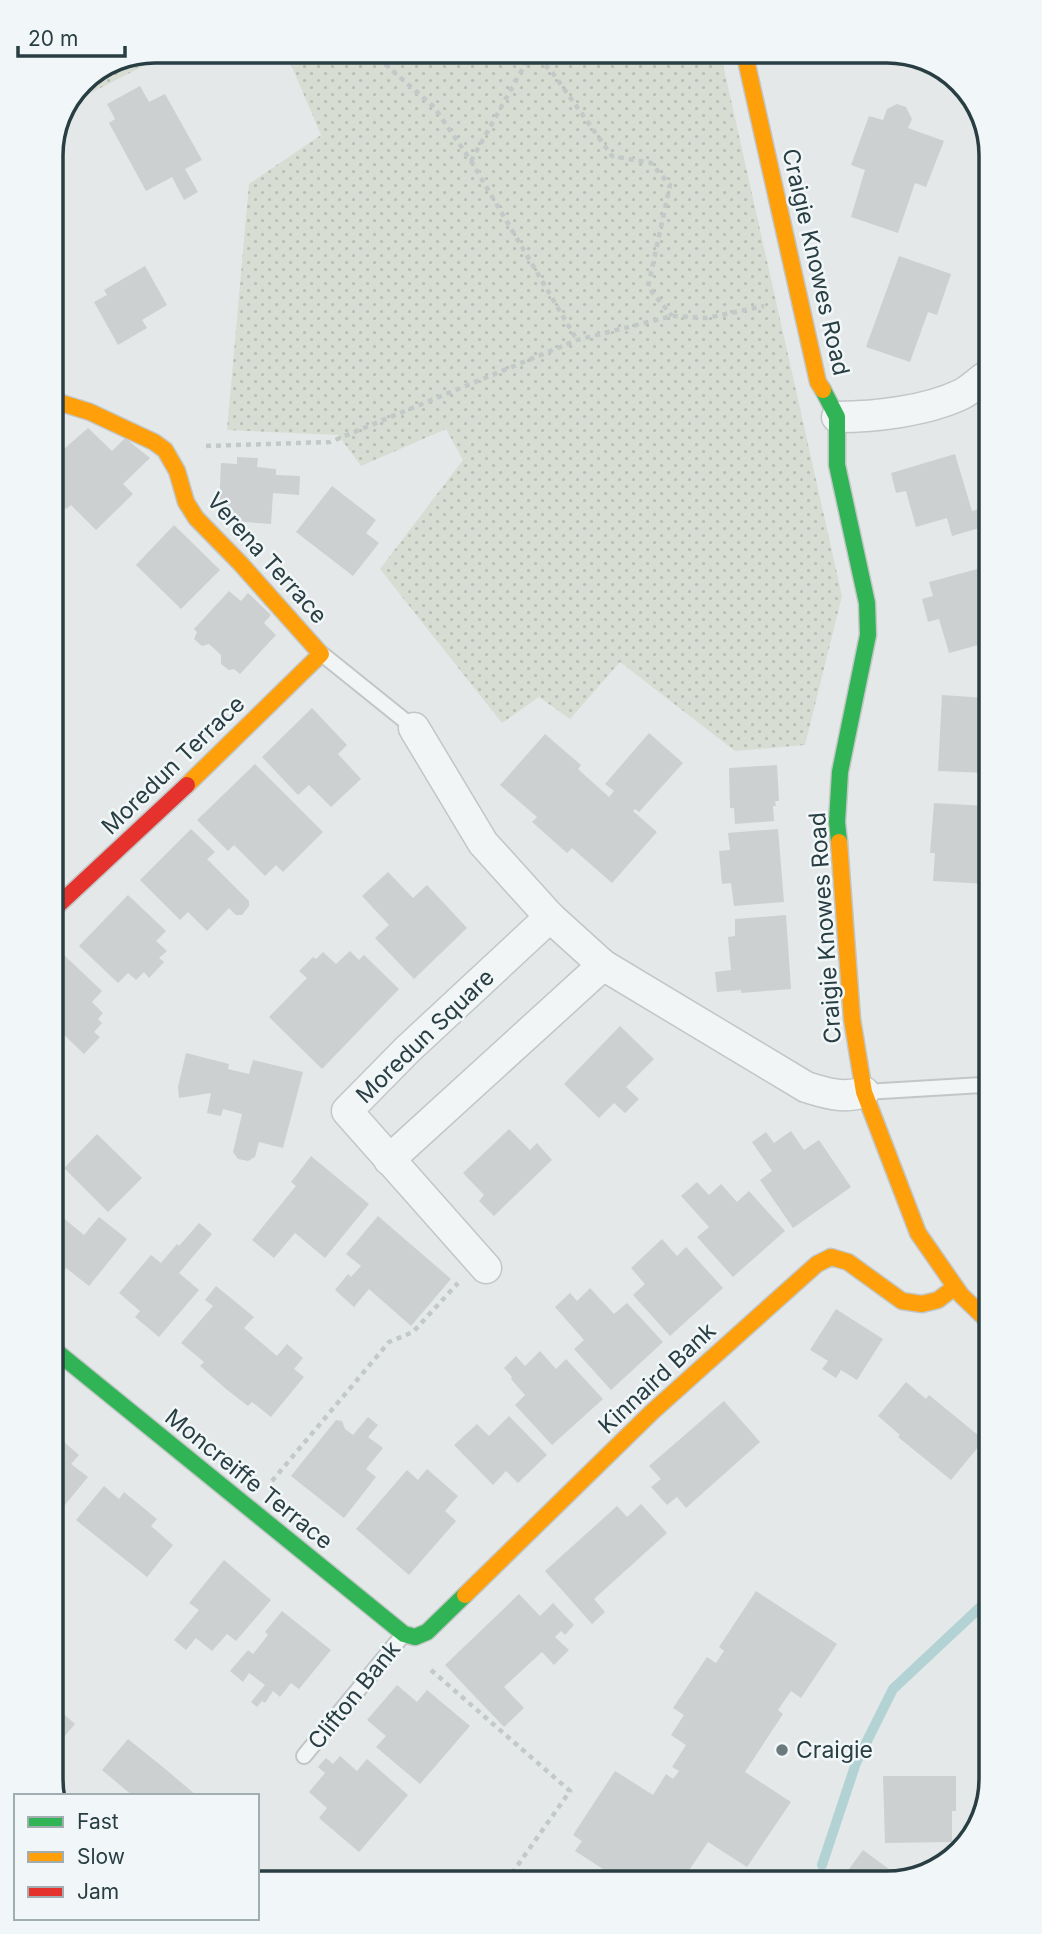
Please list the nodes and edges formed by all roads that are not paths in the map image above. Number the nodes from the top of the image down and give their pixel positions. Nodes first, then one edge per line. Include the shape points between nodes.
1 (747, 63) edge
2 (979, 382) edge
3 (63, 403) edge
4 (837, 417) junction
5 (321, 654) junction
6 (414, 728) joint
7 (63, 901) edge
8 (550, 917) junction
9 (603, 965) junction
10 (979, 1085) edge
11 (864, 1092) junction
12 (389, 1160) junction
13 (482, 1264) road end
14 (955, 1287) junction
15 (979, 1312) edge
16 (63, 1357) edge
17 (410, 1635) junction
18 (304, 1756) dead end

1 - 4 street, Craigie Knowes Road via 818,382
2 - 4 street via 962,394 928,405 869,417
3 - 5 street, Verena Terrace via 165,450 196,518
4 - 11 street, Craigie Knowes Road via 837,465 867,603 868,635 840,772 837,822 852,1019
5 - 6 lane
5 - 7 street, Moredun Terrace
6 - 8 street via 483,843
8 - 9 street
8 - 12 street, Moredun Square via 347,1111
9 - 11 street via 806,1087 851,1096
9 - 12 street
10 - 11 lane
11 - 14 street, Craigie Knowes Road via 918,1233
12 - 13 street, Moredun Square
14 - 15 street, Craigie Knowes Road
14 - 17 street, Kinnaird Bank via 938,1300 922,1304 902,1301 848,1262 831,1257 817,1264 652,1412 427,1632
16 - 17 street, Moncreiffe Terrace
17 - 18 lane, Clifton Bank

